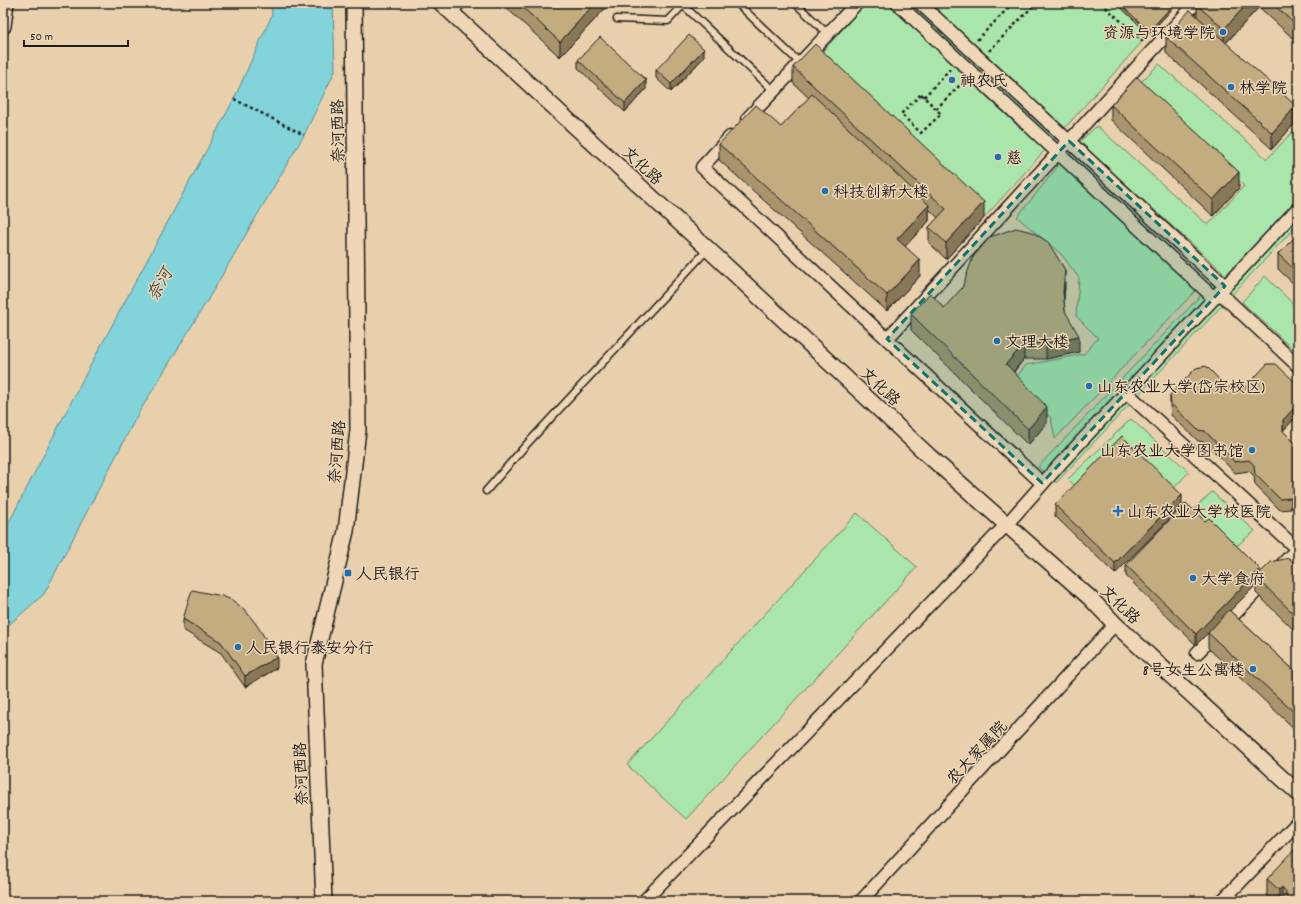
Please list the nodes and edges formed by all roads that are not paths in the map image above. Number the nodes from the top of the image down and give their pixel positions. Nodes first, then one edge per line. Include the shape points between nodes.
1 (6, 3) edge
2 (354, 3) edge
3 (736, 3) edge
4 (795, 3) edge
5 (857, 3) edge
6 (897, 3) edge
7 (920, 3) edge
8 (1196, 3) edge
9 (684, 4) edge
10 (450, 6) edge
11 (617, 19) dead end
12 (3, 26) edge
13 (828, 34) junction
14 (800, 63) junction
15 (774, 91) junction
16 (1069, 141) junction
17 (1058, 153) junction
18 (1298, 208) edge
19 (708, 249) junction
20 (1219, 292) junction
21 (887, 339) junction
22 (1298, 366) edge
23 (1126, 392) junction
24 (1042, 484) junction
25 (486, 491) dead end
26 (1007, 524) junction
27 (1298, 549) edge
28 (1115, 624) junction
29 (1197, 653) dead end
30 (1298, 793) edge
31 (1298, 822) edge
32 (324, 901) edge
33 (644, 901) edge
34 (861, 901) edge
35 (1222, 901) edge

1 - 12 street
2 - 32 street, 奈河西路 via 358,430 346,531 314,664
3 - 14 lane
4 - 13 lane
5 - 13 street
6 - 17 street
7 - 16 street
8 - 16 street
9 - 11 lane via 668,21
9 - 15 lane
10 - 19 street, 文化路
13 - 14 street
14 - 15 street
15 - 21 street via 702,167
16 - 17 street
16 - 20 street
17 - 20 street
17 - 21 street
18 - 20 street
19 - 25 lane
19 - 26 street, 文化路 via 929,456
20 - 22 street
20 - 23 street
21 - 24 street
23 - 24 street
23 - 27 street
24 - 26 street
26 - 28 street, 文化路 via 1090,598
26 - 33 street
27 - 29 street
28 - 30 street, 文化路
28 - 34 street, 农大家属院
31 - 35 street

